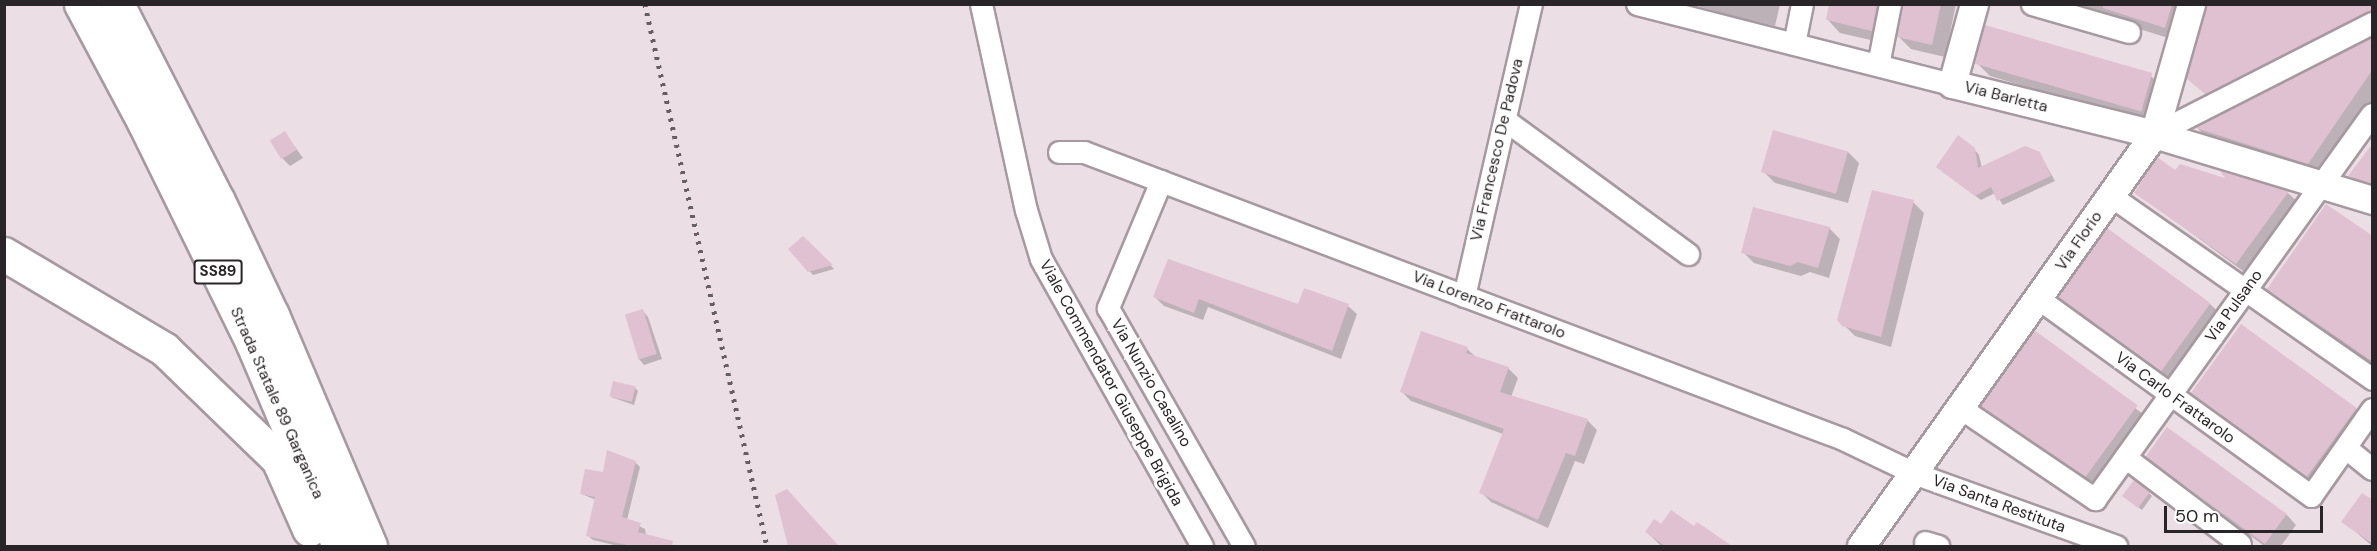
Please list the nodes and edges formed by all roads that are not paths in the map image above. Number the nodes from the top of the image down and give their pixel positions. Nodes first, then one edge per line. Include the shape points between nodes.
1 (81, 4) edge
2 (117, 4) edge
3 (136, 4) edge
4 (981, 4) edge
5 (1531, 4) edge
6 (1636, 4) edge
7 (1802, 4) edge
8 (1890, 4) edge
9 (1974, 4) edge
10 (2032, 4) edge
11 (2191, 4) edge
12 (2373, 22) edge
13 (2129, 32) dead end
14 (1794, 44) junction
15 (1878, 65) junction
16 (1952, 84) junction
17 (2373, 114) edge
18 (1504, 120) junction
19 (2154, 134) junction
20 (1059, 152) dead end
21 (1161, 181) junction
22 (2320, 186) junction
23 (2111, 196) junction
24 (218, 201) junction
25 (2373, 201) edge
26 (4, 254) edge
27 (1688, 254) dead end
28 (2245, 290) junction
29 (1464, 296) junction
30 (2039, 299) junction
31 (2373, 379) edge
32 (2170, 394) junction
33 (1962, 409) junction
34 (2373, 409) edge
35 (2346, 448) junction
36 (2125, 457) junction
37 (2373, 469) edge
38 (1916, 474) junction
39 (2240, 544) dead end
40 (317, 546) edge
41 (339, 546) edge
42 (370, 546) edge
43 (1202, 546) edge
44 (1244, 546) edge
45 (1861, 546) edge
46 (2116, 546) edge

1 - 41 highway, Strada Statale 89 Garganica / SS89 via 253,344
2 - 24 highway, Strada Statale 89 Garganica / SS89
3 - 24 highway, SS89
4 - 43 street, Viale Commendator Giuseppe Brigida via 1026,210 1041,259
5 - 18 street, Via Francesco De Padova
6 - 14 street, Via Barletta
7 - 14 street
8 - 15 street
9 - 16 street
10 - 13 street
11 - 19 street
12 - 19 street, Via Florio
14 - 15 street, Via Barletta
15 - 16 street, Via Barletta
16 - 19 street, Via Barletta
17 - 22 street, Via Pulsano
18 - 27 street
18 - 29 street, Via Francesco De Padova
19 - 22 street, Via Barletta
19 - 23 street, Via Florio
20 - 21 street, Via Lorenzo Frattarolo via 1084,152
21 - 29 street, Via Lorenzo Frattarolo
21 - 44 street, Via Nunzio Casalino via 1108,308
22 - 25 street, Via Barletta
22 - 28 street, Via Pulsano
23 - 28 street
23 - 30 street, Via Florio
24 - 42 highway, Strada Statale 89 Garganica / SS89 via 319,421
26 - 40 highway via 164,349 278,459
28 - 31 street
28 - 32 street, Via Pulsano
29 - 38 street, Via Lorenzo Frattarolo via 1843,439
30 - 32 street, Via Carlo Frattarolo
30 - 33 street, Via Florio
32 - 35 street, Via Carlo Frattarolo via 2311,496
32 - 36 street, Via Pulsano
33 - 36 street, Via Pulsano via 2095,499
33 - 38 street, Via Florio
34 - 35 street
35 - 37 street
36 - 39 street
38 - 45 street, Via Florio
38 - 46 street, Via Santa Restituta

